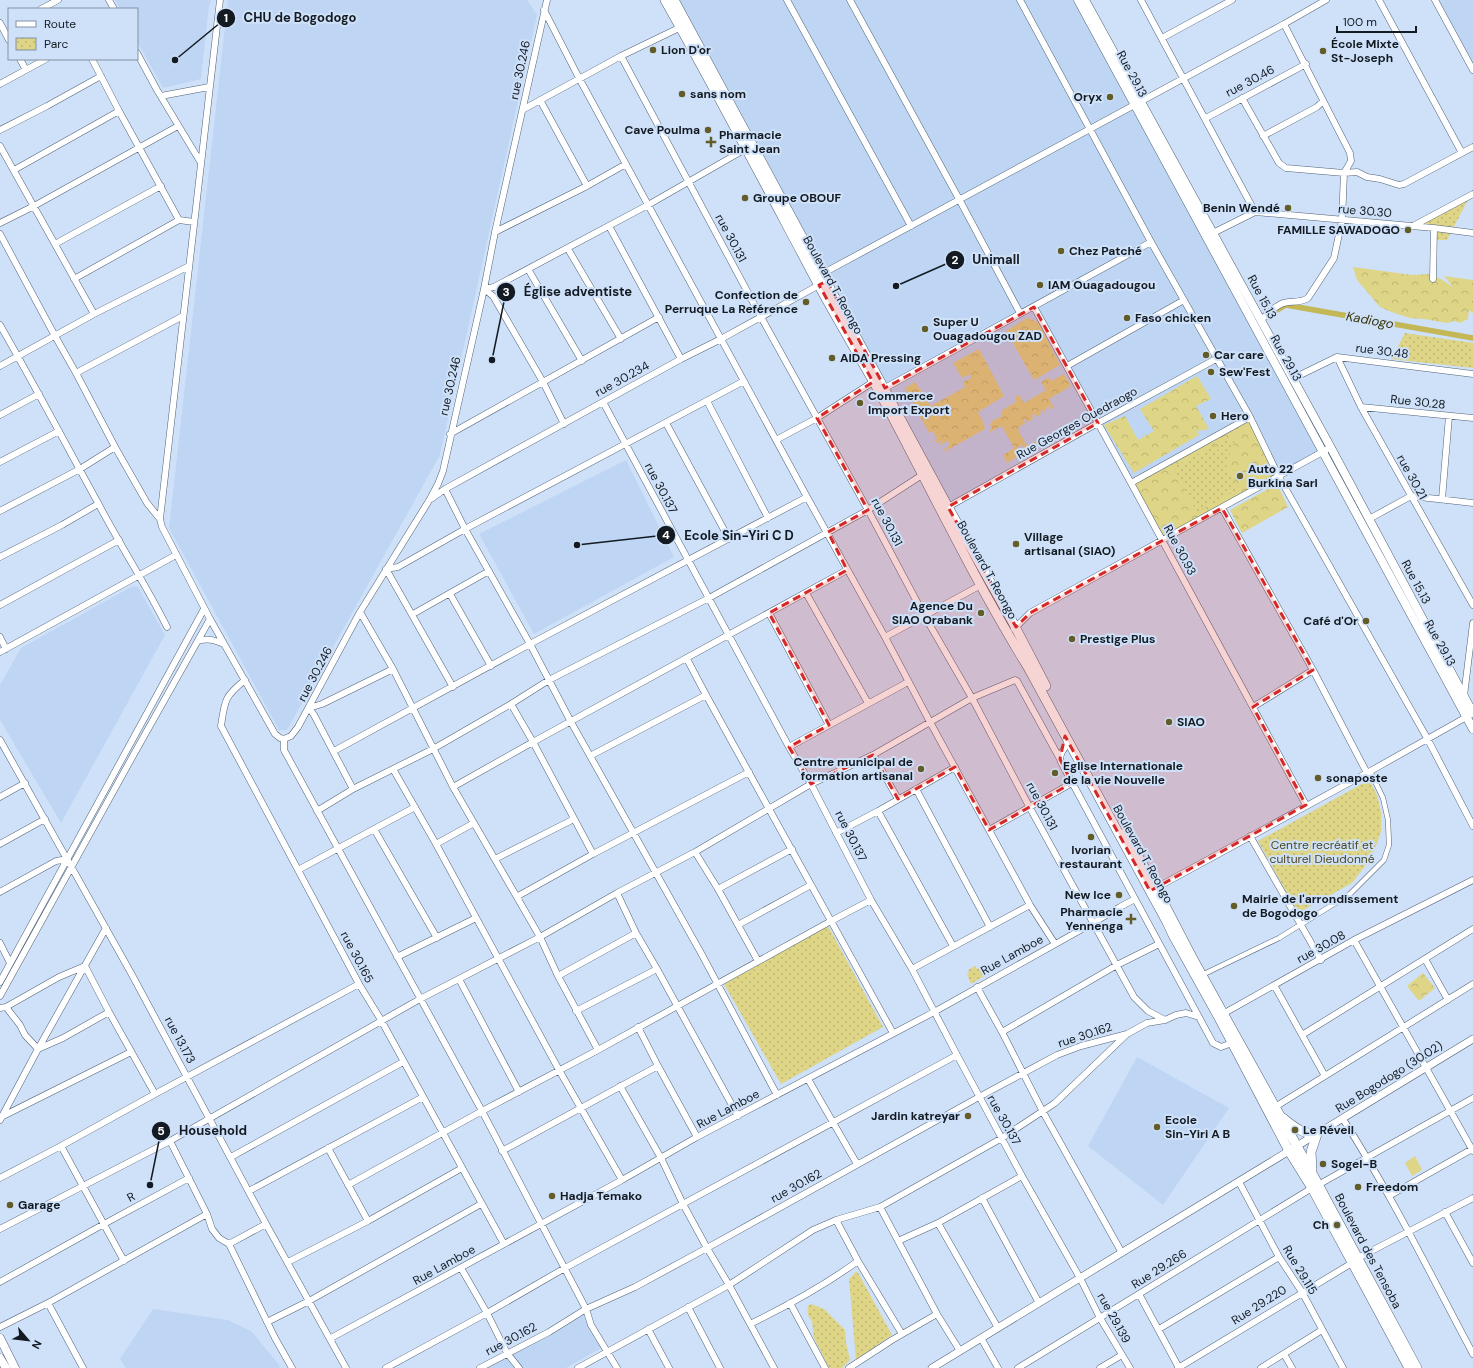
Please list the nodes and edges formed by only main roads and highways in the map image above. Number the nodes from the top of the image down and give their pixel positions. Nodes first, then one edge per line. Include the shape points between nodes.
1 (665, 0) edge
2 (674, 0) edge
3 (1078, 0) edge
4 (1086, 0) edge
5 (1138, 103) junction
6 (749, 147) junction
7 (821, 280) junction
8 (1327, 450) junction
9 (1471, 714) edge
10 (1473, 729) edge
11 (1153, 889) junction
12 (1221, 1015) junction
13 (1277, 1111) junction
14 (1292, 1148) junction
15 (1313, 1175) junction
16 (1315, 1186) junction
17 (1355, 1260) junction
18 (0, 1338) edge
19 (0, 1358) edge
20 (6, 1368) edge
21 (15, 1368) edge
22 (1409, 1368) edge
23 (1418, 1368) edge

1 - 6 main road, Boulevard T. Reongo
2 - 6 main road, Boulevard T. Reongo
3 - 5 main road, Rue 29.13
4 - 5 main road, Rue 15.13
5 - 8 main road, Rue 29.13
5 - 8 main road, Rue 15.13 via 1261,320
6 - 7 main road, Boulevard T. Reongo
7 - 11 main road, Boulevard T. Reongo via 981,585
7 - 11 main road, Boulevard T. Reongo via 885,388
8 - 9 main road, Rue 29.13
8 - 9 main road, Rue 15.13 via 1369,519 1464,696
9 - 10 main road, Rue 29.13
11 - 12 main road, Boulevard T. Reongo via 1202,975
11 - 12 main road, Boulevard T. Reongo via 1172,935
12 - 13 main road, Boulevard T. Reongo
12 - 14 main road, Boulevard T. Reongo via 1232,1043
13 - 14 main road, Boulevard T. Reongo
13 - 15 main road via 1299,1131 1317,1134 1311,1152
14 - 15 main road, Boulevard des Tensoba
14 - 16 main road, Boulevard des Tensoba
15 - 16 main road, Boulevard des Tensoba
16 - 17 main road, Boulevard des Tensoba
17 - 22 main road, Boulevard des Tensoba
17 - 23 main road, Boulevard des Tensoba
18 - 21 main road
19 - 20 main road

